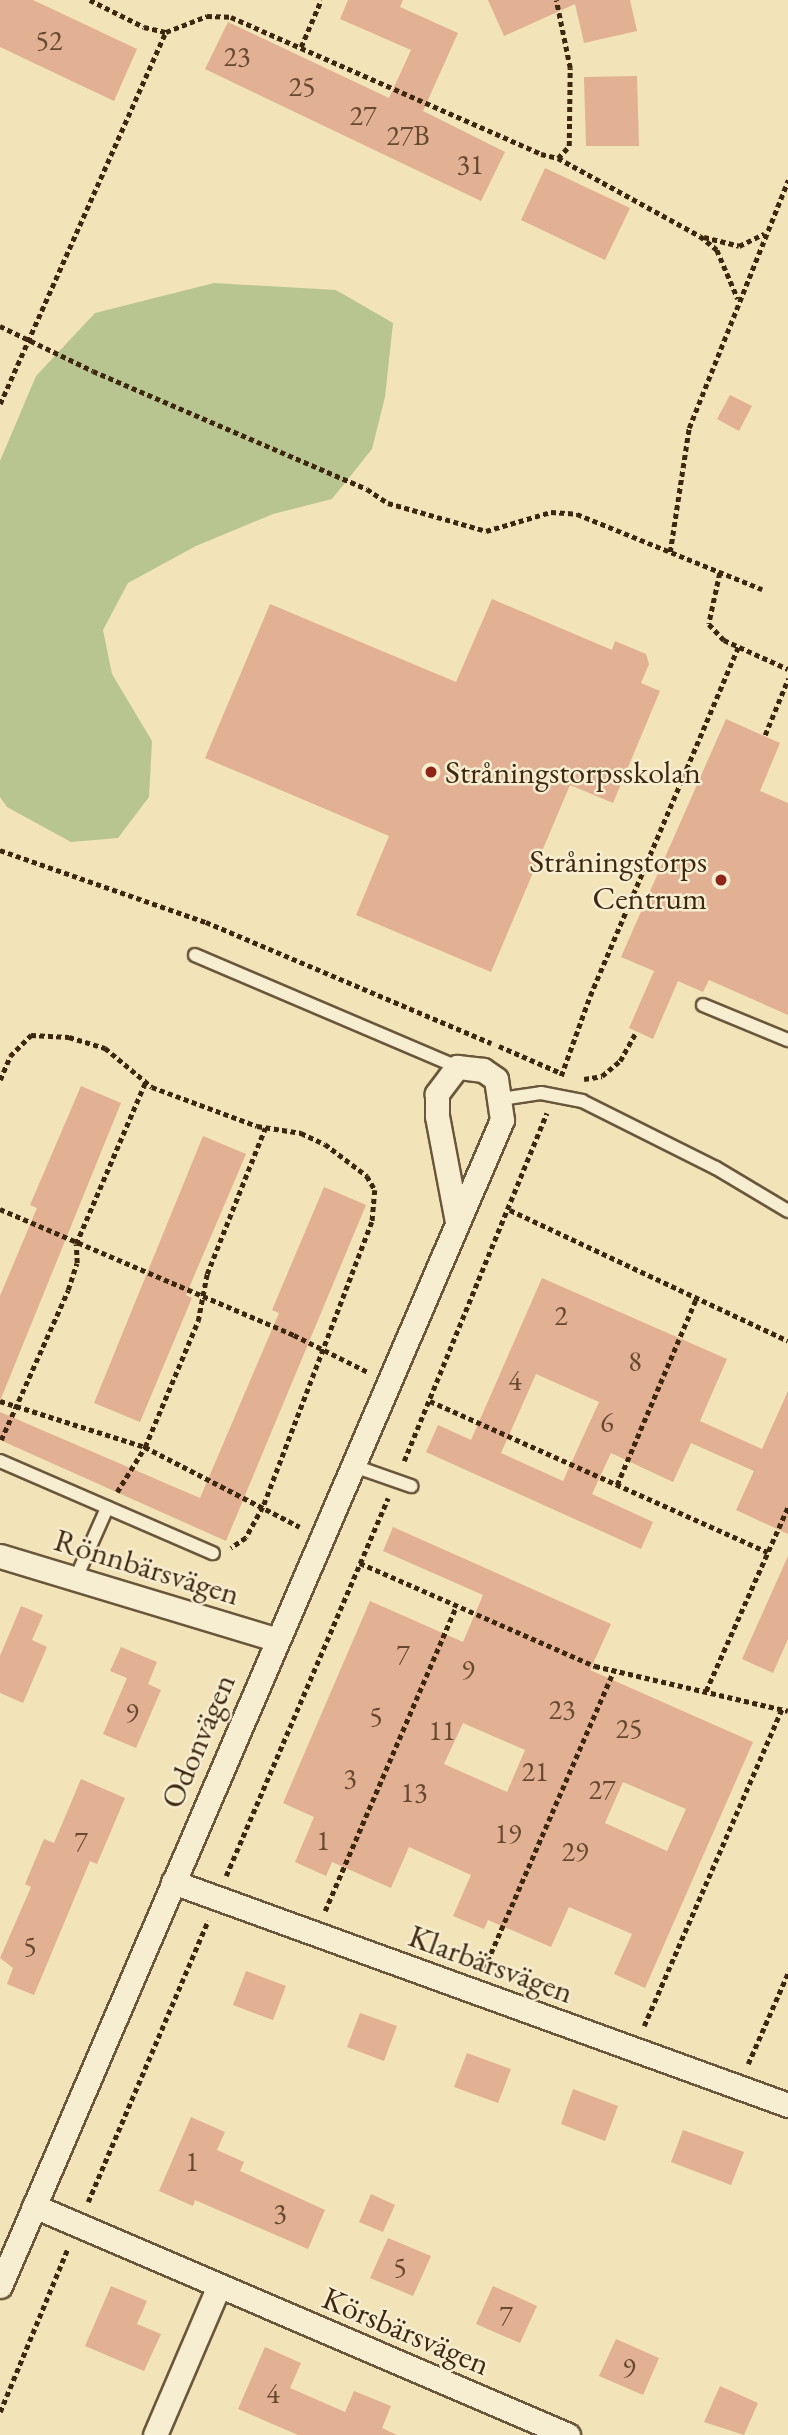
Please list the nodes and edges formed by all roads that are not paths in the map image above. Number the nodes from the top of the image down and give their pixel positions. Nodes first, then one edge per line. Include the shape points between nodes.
1 (195, 956) dead end
2 (703, 1005) dead end
3 (788, 1040) edge
4 (457, 1067) junction
5 (502, 1099) junction
6 (788, 1211) edge
7 (457, 1222) junction
8 (0, 1461) edge
9 (351, 1465) junction
10 (411, 1486) dead end
11 (107, 1508) junction
12 (213, 1553) road end
13 (0, 1556) edge
14 (76, 1578) junction
15 (275, 1639) junction
16 (173, 1882) junction
17 (788, 2105) edge
18 (34, 2206) junction
19 (0, 2286) edge
20 (219, 2286) junction
21 (155, 2435) edge
22 (568, 2435) edge

1 - 4 lane
2 - 3 lane
4 - 5 street via 489,1074 496,1079
4 - 7 street via 438,1094 437,1116
5 - 6 lane via 541,1093 582,1101
5 - 7 street, Odonvägen via 502,1120
7 - 9 street, Odonvägen
8 - 11 lane
9 - 10 lane
9 - 15 street, Odonvägen
11 - 12 lane
11 - 14 lane
13 - 14 street, Rönnbärsvägen
14 - 15 street, Rönnbärsvägen
15 - 16 street, Odonvägen
16 - 17 street, Klarbärsvägen
16 - 18 street, Odonvägen
18 - 19 street, Odonvägen
18 - 20 street, Körsbärsvägen
20 - 21 street
20 - 22 street, Körsbärsvägen

